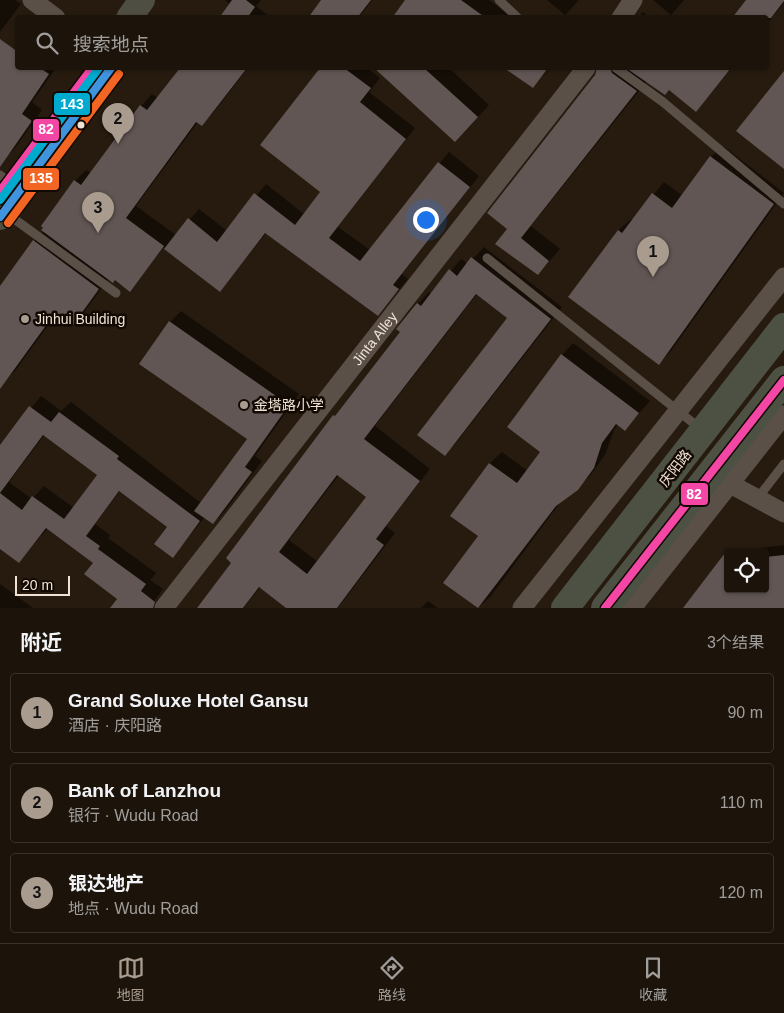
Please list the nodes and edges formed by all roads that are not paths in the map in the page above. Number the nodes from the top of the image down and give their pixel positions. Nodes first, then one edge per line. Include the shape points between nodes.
1 (32, 0) edge
2 (142, 0) edge
3 (161, 0) edge
4 (499, 0) edge
5 (633, 0) edge
6 (52, 15) edge
7 (131, 15) edge
8 (150, 15) edge
9 (515, 15) edge
10 (623, 15) edge
11 (91, 70) edge
12 (109, 70) edge
13 (581, 70) edge
14 (619, 70) edge
15 (5, 194) edge
16 (784, 204) edge
17 (487, 258) dead end
18 (784, 277) edge
19 (116, 293) dead end
20 (784, 327) edge
21 (784, 380) edge
22 (678, 411) junction
23 (784, 415) edge
24 (704, 432) junction
25 (784, 464) edge
26 (721, 479) junction
27 (757, 499) junction
28 (784, 513) edge
29 (164, 608) edge
30 (522, 608) edge
31 (565, 608) edge
32 (605, 608) edge
33 (632, 608) edge

1 - 6 street
2 - 7 main road
3 - 8 main road
4 - 9 lane
5 - 10 street
11 - 15 main road
12 - 15 main road
13 - 29 street, Jinta Alley
14 - 16 lane via 663,102
15 - 19 lane
17 - 22 lane
18 - 22 street
20 - 24 main road, 庆阳路
21 - 26 main road
22 - 24 lane
22 - 30 street
23 - 26 street
24 - 31 main road, 庆阳路
25 - 27 lane
26 - 27 street
26 - 32 main road
26 - 33 street
27 - 28 street

